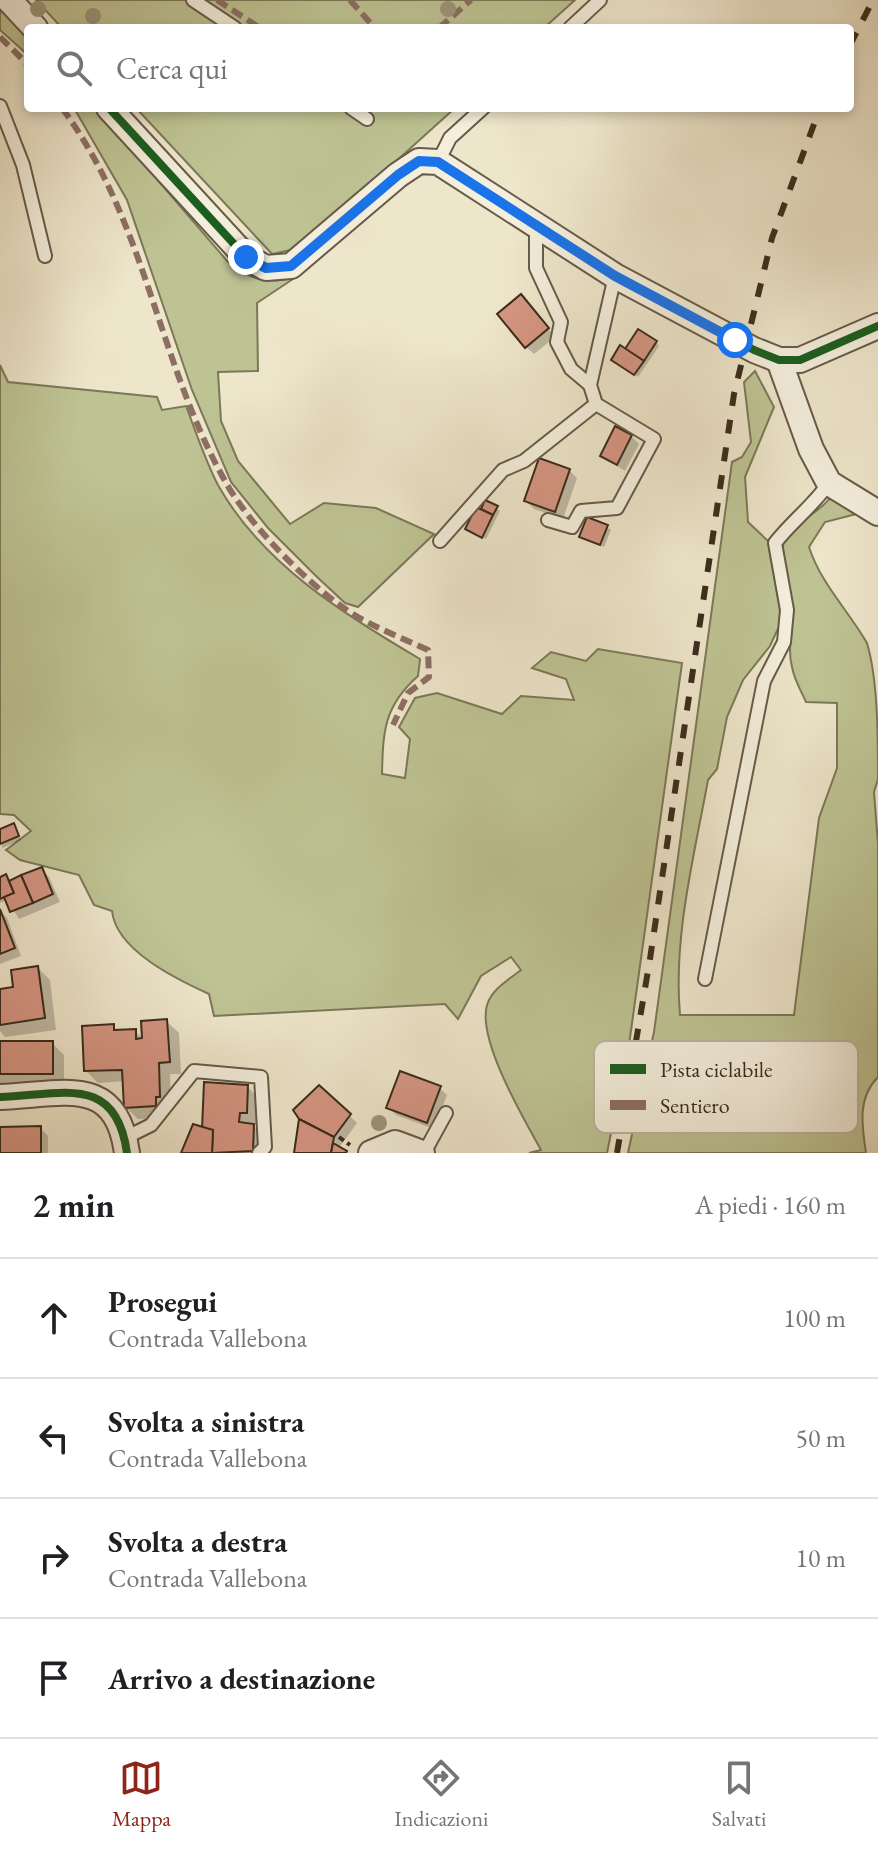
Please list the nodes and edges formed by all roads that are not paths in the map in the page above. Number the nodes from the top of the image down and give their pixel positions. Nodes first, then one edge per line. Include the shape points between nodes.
1 (9, 0) edge
2 (193, 0) edge
3 (600, 0) edge
4 (31, 24) edge
5 (229, 24) edge
6 (574, 24) edge
7 (0, 106) edge
8 (113, 112) edge
9 (357, 112) edge
10 (479, 112) edge
11 (367, 119) dead end
12 (438, 162) junction
13 (536, 225) junction
14 (45, 256) dead end
15 (615, 276) junction
16 (878, 326) edge
17 (779, 360) junction
18 (590, 385) junction
19 (596, 404) junction
20 (829, 483) junction
21 (878, 513) edge
22 (548, 520) dead end
23 (440, 541) dead end
24 (705, 979) dead end
25 (0, 1097) edge
26 (446, 1113) dead end
27 (126, 1146) edge
28 (361, 1149) edge
29 (259, 1153) edge
30 (423, 1153) edge

1 - 4 street
2 - 5 lane
3 - 6 lane
7 - 14 lane via 23,165
8 - 12 street via 246,257 266,268 291,266 398,175 419,161
9 - 11 lane
10 - 12 lane via 450,138
12 - 13 street
13 - 15 street
13 - 18 lane via 536,268 561,322 557,342 571,369
15 - 17 street
15 - 18 lane
16 - 17 street via 800,360
17 - 20 street
18 - 19 lane
19 - 22 lane via 654,439 617,508 581,511 572,527
19 - 23 lane via 524,461 503,470
20 - 21 street
20 - 24 lane via 775,543 787,610 784,642 764,681
25 - 27 street via 91,1094 108,1102 120,1120
26 - 30 lane
27 - 29 lane via 151,1125 194,1071 261,1077 265,1147
28 - 30 street via 395,1143

